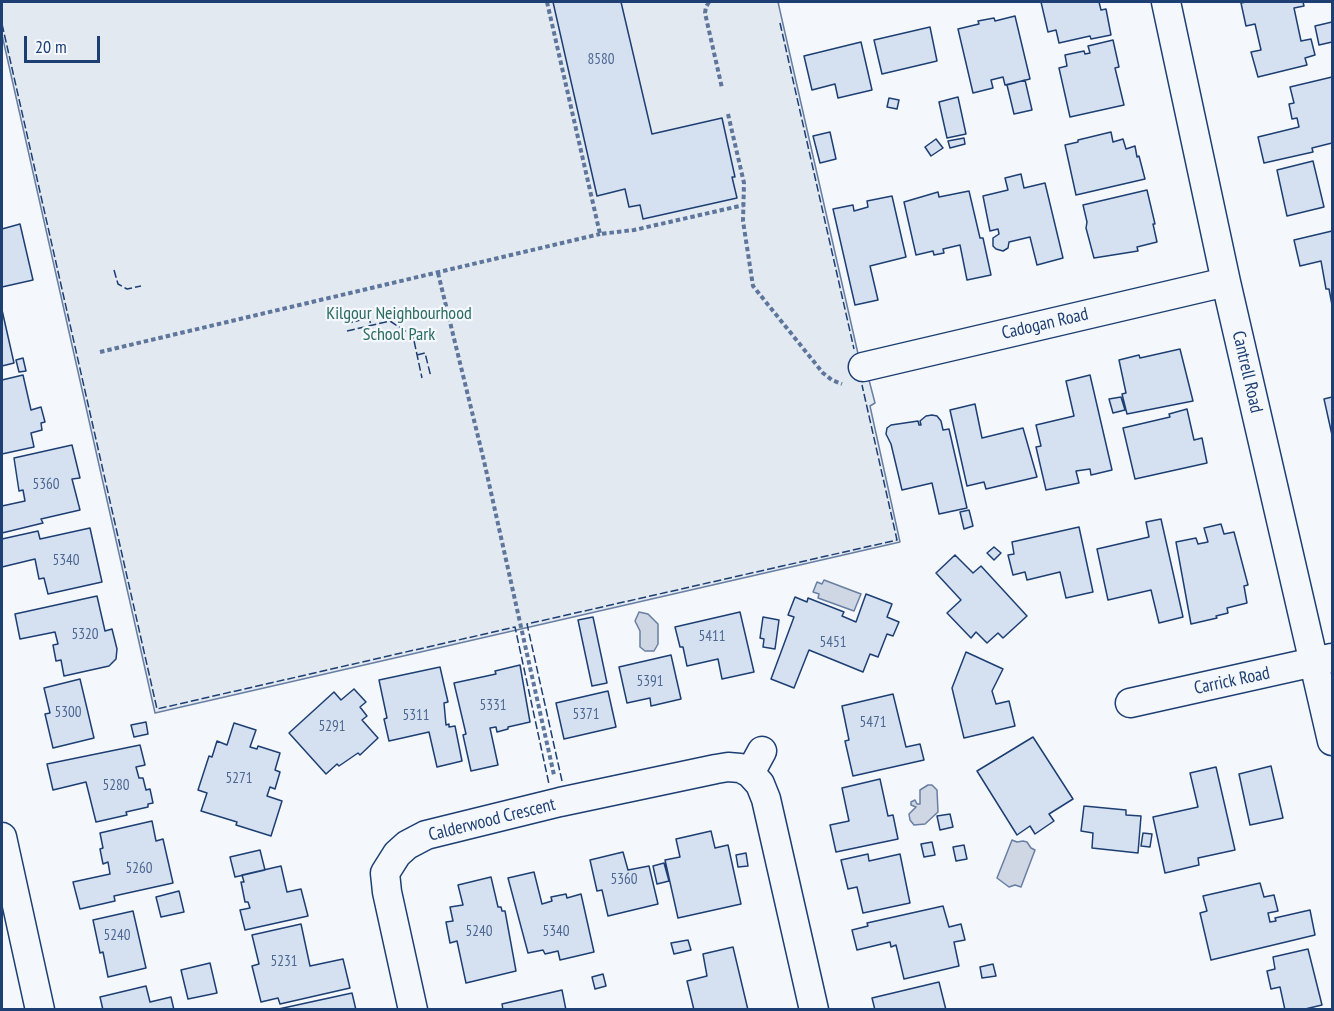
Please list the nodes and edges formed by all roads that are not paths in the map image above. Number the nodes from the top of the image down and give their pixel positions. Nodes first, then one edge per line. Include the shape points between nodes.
1 (1166, 2) edge
2 (1226, 282) junction
3 (855, 375) road end
4 (1323, 660) edge
5 (1130, 703) dead end
6 (1332, 741) edge
7 (2, 837) edge
8 (40, 1010) edge
9 (412, 1010) edge
10 (814, 1010) edge

1 - 2 street, Cantrell Road
2 - 3 street, Cadogan Road
2 - 4 street, Cantrell Road
4 - 5 street, Carrick Road
4 - 6 street, Cantrell Road
7 - 8 street
9 - 10 street, Calderwood Crescent via 385,873 396,854 407,845 426,835 560,802 756,762

